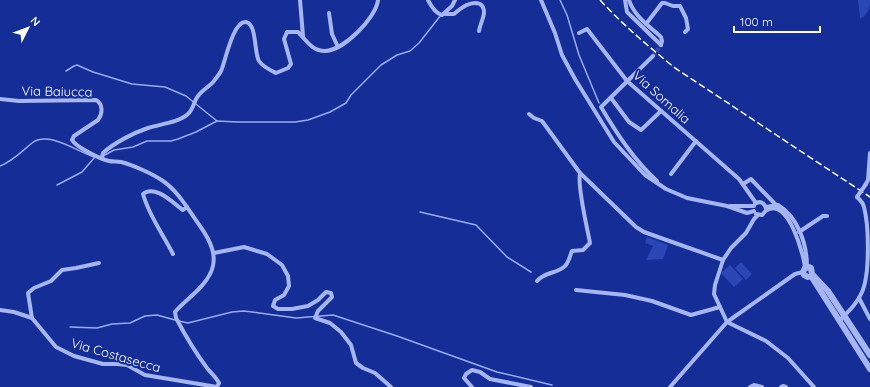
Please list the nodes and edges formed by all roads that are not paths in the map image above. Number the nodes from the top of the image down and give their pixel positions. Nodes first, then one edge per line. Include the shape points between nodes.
1 (300, 0) edge
2 (378, 0) edge
3 (428, 0) edge
4 (455, 0) edge
5 (541, 0) edge
6 (625, 0) edge
7 (629, 0) edge
8 (329, 13) dead end
9 (445, 14) junction
10 (646, 24) junction
11 (479, 31) dead end
12 (685, 32) dead end
13 (579, 33) dead end
14 (303, 36) junction
15 (338, 47) junction
16 (653, 56) tunnel mouth
17 (627, 81) junction
18 (611, 98) junction
19 (0, 99) edge
20 (661, 111) junction
21 (529, 114) dead end
22 (696, 141) junction
23 (870, 153) edge
24 (102, 157) junction
25 (580, 173) junction
26 (671, 174) dead end
27 (743, 184) junction
28 (666, 189) junction
29 (752, 198) junction
30 (753, 205) junction
31 (776, 205) junction
32 (726, 206) junction
33 (187, 207) junction
34 (766, 209) junction
35 (754, 211) junction
36 (747, 213) junction
37 (758, 215) junction
38 (828, 216) dead end
39 (754, 219) junction
40 (799, 232) junction
41 (214, 253) junction
42 (173, 254) dead end
43 (723, 260) junction
44 (99, 263) dead end
45 (805, 269) junction
46 (812, 275) junction
47 (537, 282) dead end
48 (576, 290) dead end
49 (859, 298) junction
50 (720, 307) junction
51 (0, 310) edge
52 (844, 316) junction
53 (32, 318) junction
54 (870, 319) edge
55 (839, 321) junction
56 (727, 322) junction
57 (870, 355) edge
58 (870, 369) edge
59 (217, 387) edge
60 (391, 387) edge
61 (472, 387) edge
62 (531, 387) edge
63 (670, 387) edge
64 (750, 387) edge
65 (762, 387) edge
66 (781, 387) edge
67 (786, 387) edge
68 (814, 387) edge

1 - 14 street
2 - 15 street via 360,30
3 - 9 street via 439,14
4 - 9 street
5 - 28 street via 562,56 598,119 614,142 644,175
6 - 10 street via 627,12 661,45 661,37
7 - 10 street via 632,9
8 - 15 street via 332,34
9 - 11 street via 454,14 473,0 479,2 484,7 484,14
10 - 12 street via 662,3 680,6 686,18 688,29
13 - 17 street, Via Somalia via 587,29 592,33
14 - 15 street via 316,49 324,51
14 - 24 street via 298,32 287,32 284,39 291,64 276,74 263,66 259,60 252,27 249,23 241,23 228,47 221,71 213,83 198,95 188,114 123,139 102,153
16 - 17 street
17 - 18 street
17 - 20 street, Via Somalia
18 - 20 street via 629,122 641,130
18 - 28 street via 601,107 644,169
19 - 24 street, Via Baiucca via 96,100 101,106 101,116 72,140 90,154
20 - 22 street, Via Somalia
21 - 25 street via 542,121
22 - 26 street
22 - 27 street, Via Somalia
23 - 49 street, bridge via 868,180 857,197 864,206 868,241 866,282
24 - 33 street via 149,173 163,181
25 - 43 street via 644,232
25 - 47 street via 590,243 583,250 572,251 566,265 546,274
27 - 29 street, Via Somalia
27 - 31 street via 751,179
28 - 32 street via 687,198
29 - 30 street, Via Somalia
29 - 30 street
30 - 32 street
30 - 34 street via 762,202
30 - 35 street
31 - 34 street
31 - 40 street via 792,216
32 - 36 street
33 - 41 street
33 - 42 street via 183,210 167,197 155,192 143,194 157,227
34 - 37 street via 764,214
34 - 45 street via 779,210 790,222 804,258
35 - 36 street
35 - 37 street
36 - 39 street
37 - 39 street
38 - 40 street
39 - 43 street via 746,233
40 - 45 street via 804,246
41 - 59 street via 214,265 210,275 175,312 192,345 219,383
41 - 60 street via 244,247 267,254 282,265 290,286 275,300 273,306 278,309 292,310 308,306 326,292 331,293 332,297 318,311 315,318 330,323 341,332 350,345 356,363 375,373
43 - 50 street via 714,294
44 - 53 street via 62,270 51,281 31,290 28,297
45 - 46 street via 806,276
45 - 56 street
46 - 52 street via 828,291
46 - 55 street
48 - 50 street via 625,295 652,301 691,315
49 - 52 street
49 - 54 street
50 - 56 street
51 - 53 street
52 - 55 street
52 - 57 street
53 - 59 street, Via Costasecca via 56,347 74,356 103,364 127,365 145,375
55 - 58 street
56 - 63 street
56 - 68 street via 766,341 788,358
61 - 62 street via 464,378 472,370 490,379
64 - 65 street
66 - 67 street

